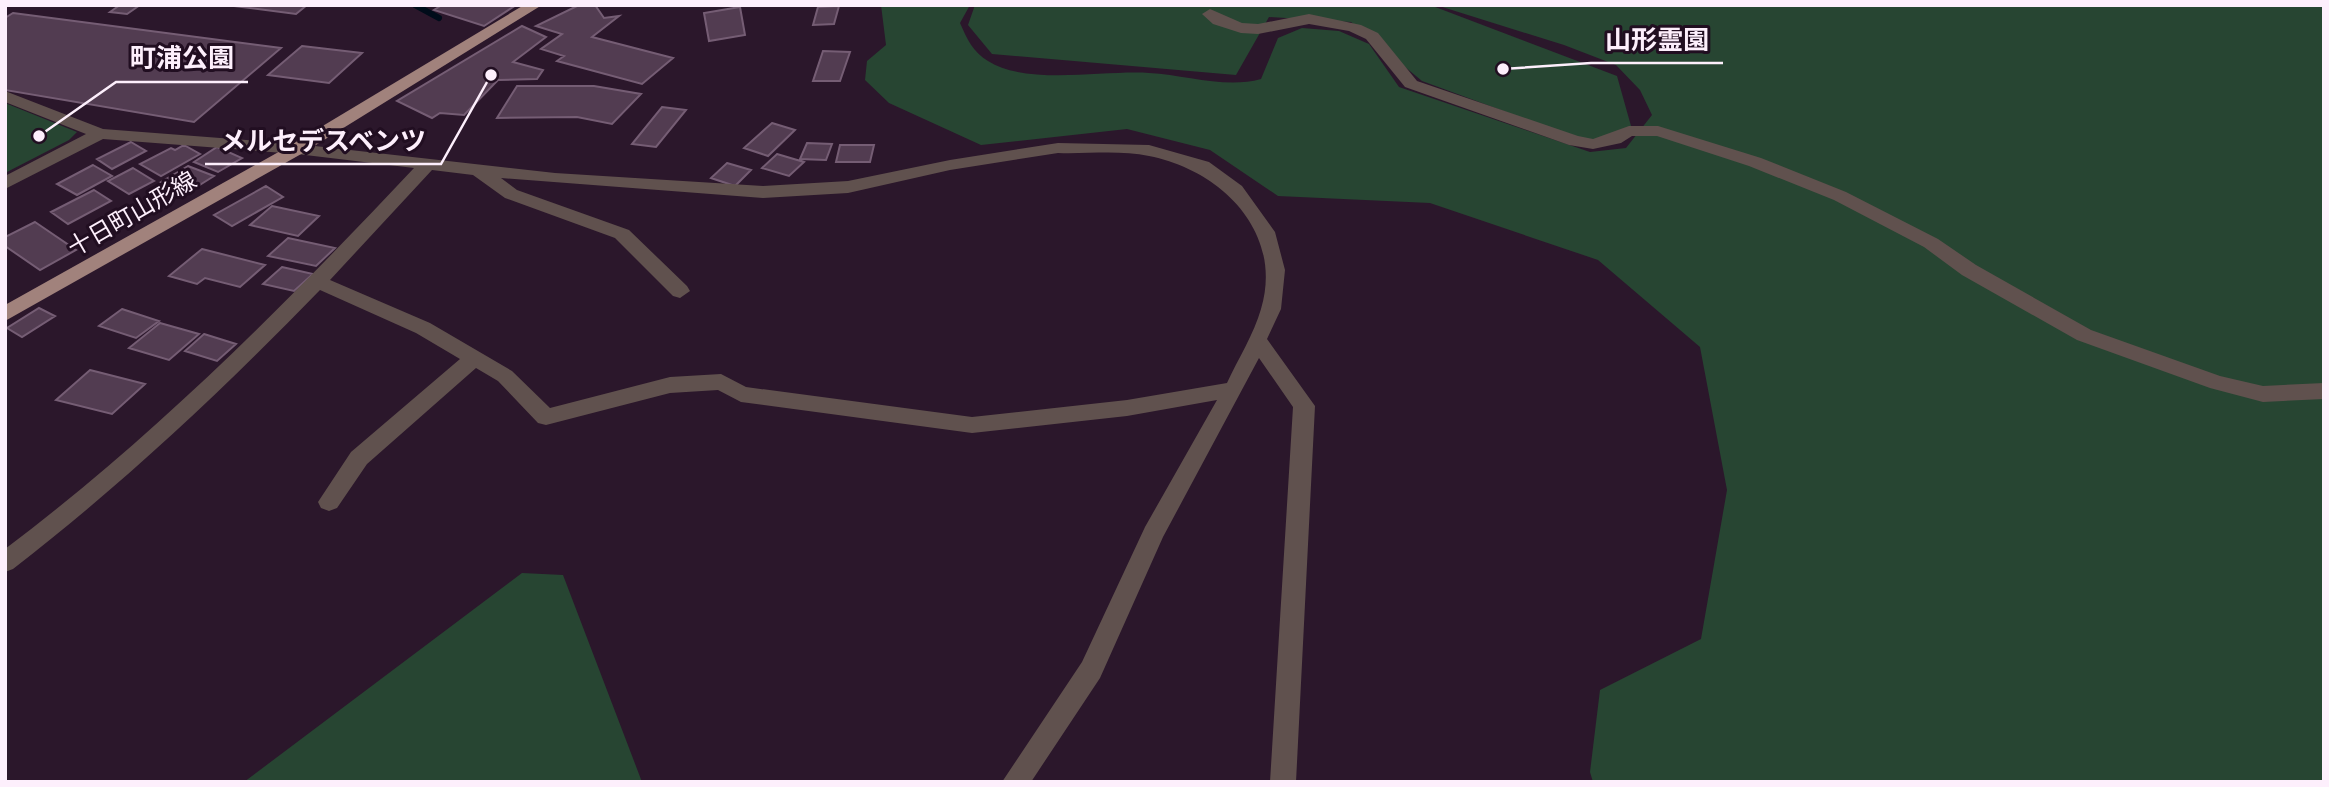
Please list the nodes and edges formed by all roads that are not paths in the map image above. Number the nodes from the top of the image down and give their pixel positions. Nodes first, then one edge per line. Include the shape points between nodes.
1 (535, 5) edge
2 (1210, 14) dead end
3 (5, 96) edge
4 (100, 134) junction
5 (298, 149) junction
6 (428, 164) junction
7 (478, 170) junction
8 (5, 183) edge
9 (318, 282) junction
10 (680, 291) dead end
11 (5, 314) edge
12 (1258, 342) junction
13 (474, 358) junction
14 (1234, 389) junction
15 (2324, 391) edge
16 (329, 502) dead end
17 (5, 562) edge
18 (1015, 782) edge
19 (1283, 782) edge

1 - 5 main road, 十日町山形線
2 - 15 street via 1241,28 1309,19 1355,28 1372,36 1411,85 1575,141 1593,144 1629,131 1658,131 1744,158 1840,196 1931,243 1969,270 2084,335 2217,383 2263,394
3 - 4 street
4 - 5 street
4 - 8 street
5 - 6 street
5 - 11 main road, 十日町山形線
6 - 7 street
6 - 9 street
7 - 10 street via 512,194 622,234
7 - 12 street via 763,192 848,187 1058,148 1149,150 1203,166 1236,190 1266,232 1275,270 1271,309
9 - 13 street via 423,328
9 - 17 street via 154,440
12 - 14 street
12 - 19 street via 1304,405
13 - 14 street via 505,376 546,417 670,385 721,382 741,394 972,425 1127,408
13 - 16 street via 359,458
14 - 18 street via 1153,534 1091,670

